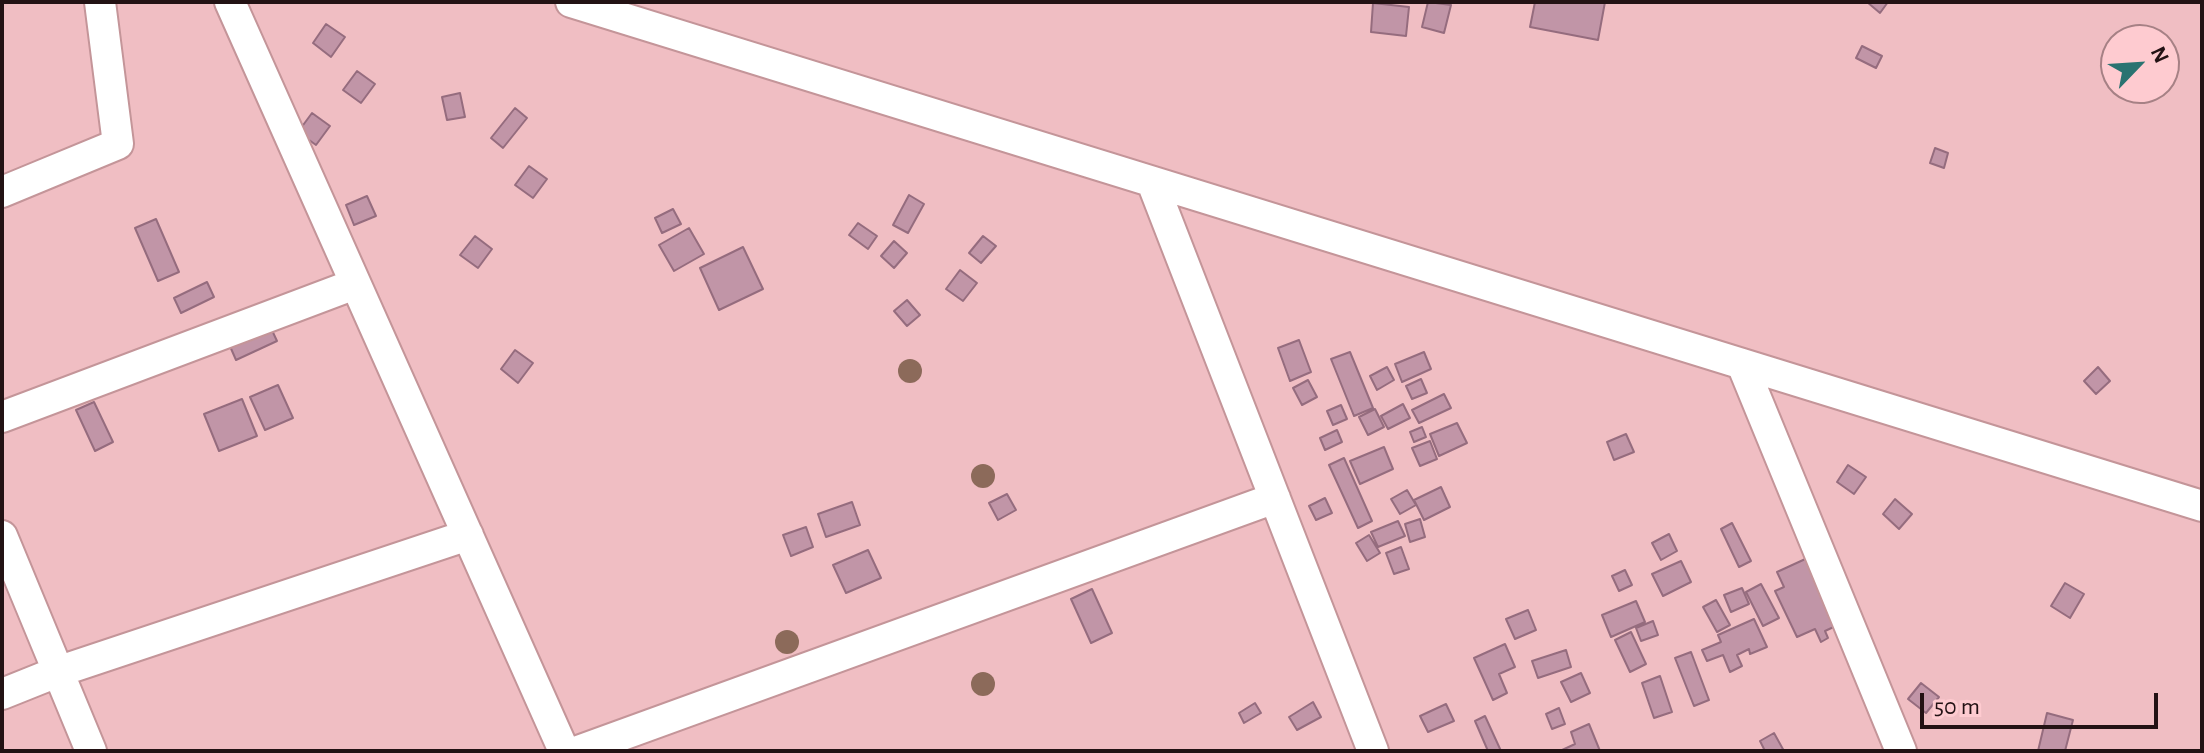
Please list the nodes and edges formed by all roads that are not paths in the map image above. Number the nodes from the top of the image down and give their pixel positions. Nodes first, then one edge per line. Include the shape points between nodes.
1 (100, 2) edge
2 (230, 2) edge
3 (571, 2) edge
4 (1152, 182) junction
5 (2, 192) edge
6 (355, 284) junction
7 (1742, 364) junction
8 (2, 417) edge
9 (1275, 498) junction
10 (2202, 506) edge
11 (468, 535) junction
12 (2, 536) edge
13 (57, 672) junction
14 (2, 694) edge
15 (91, 751) edge
16 (564, 751) edge
17 (578, 751) edge
18 (1373, 751) edge
19 (1901, 751) edge

1 - 5 street via 118,144
2 - 6 street
3 - 4 street
4 - 7 street
4 - 9 street
6 - 8 street
6 - 11 street
7 - 10 street
7 - 19 street
9 - 17 street
9 - 18 street
11 - 13 street
11 - 16 street
12 - 13 street
13 - 14 street
13 - 15 street

